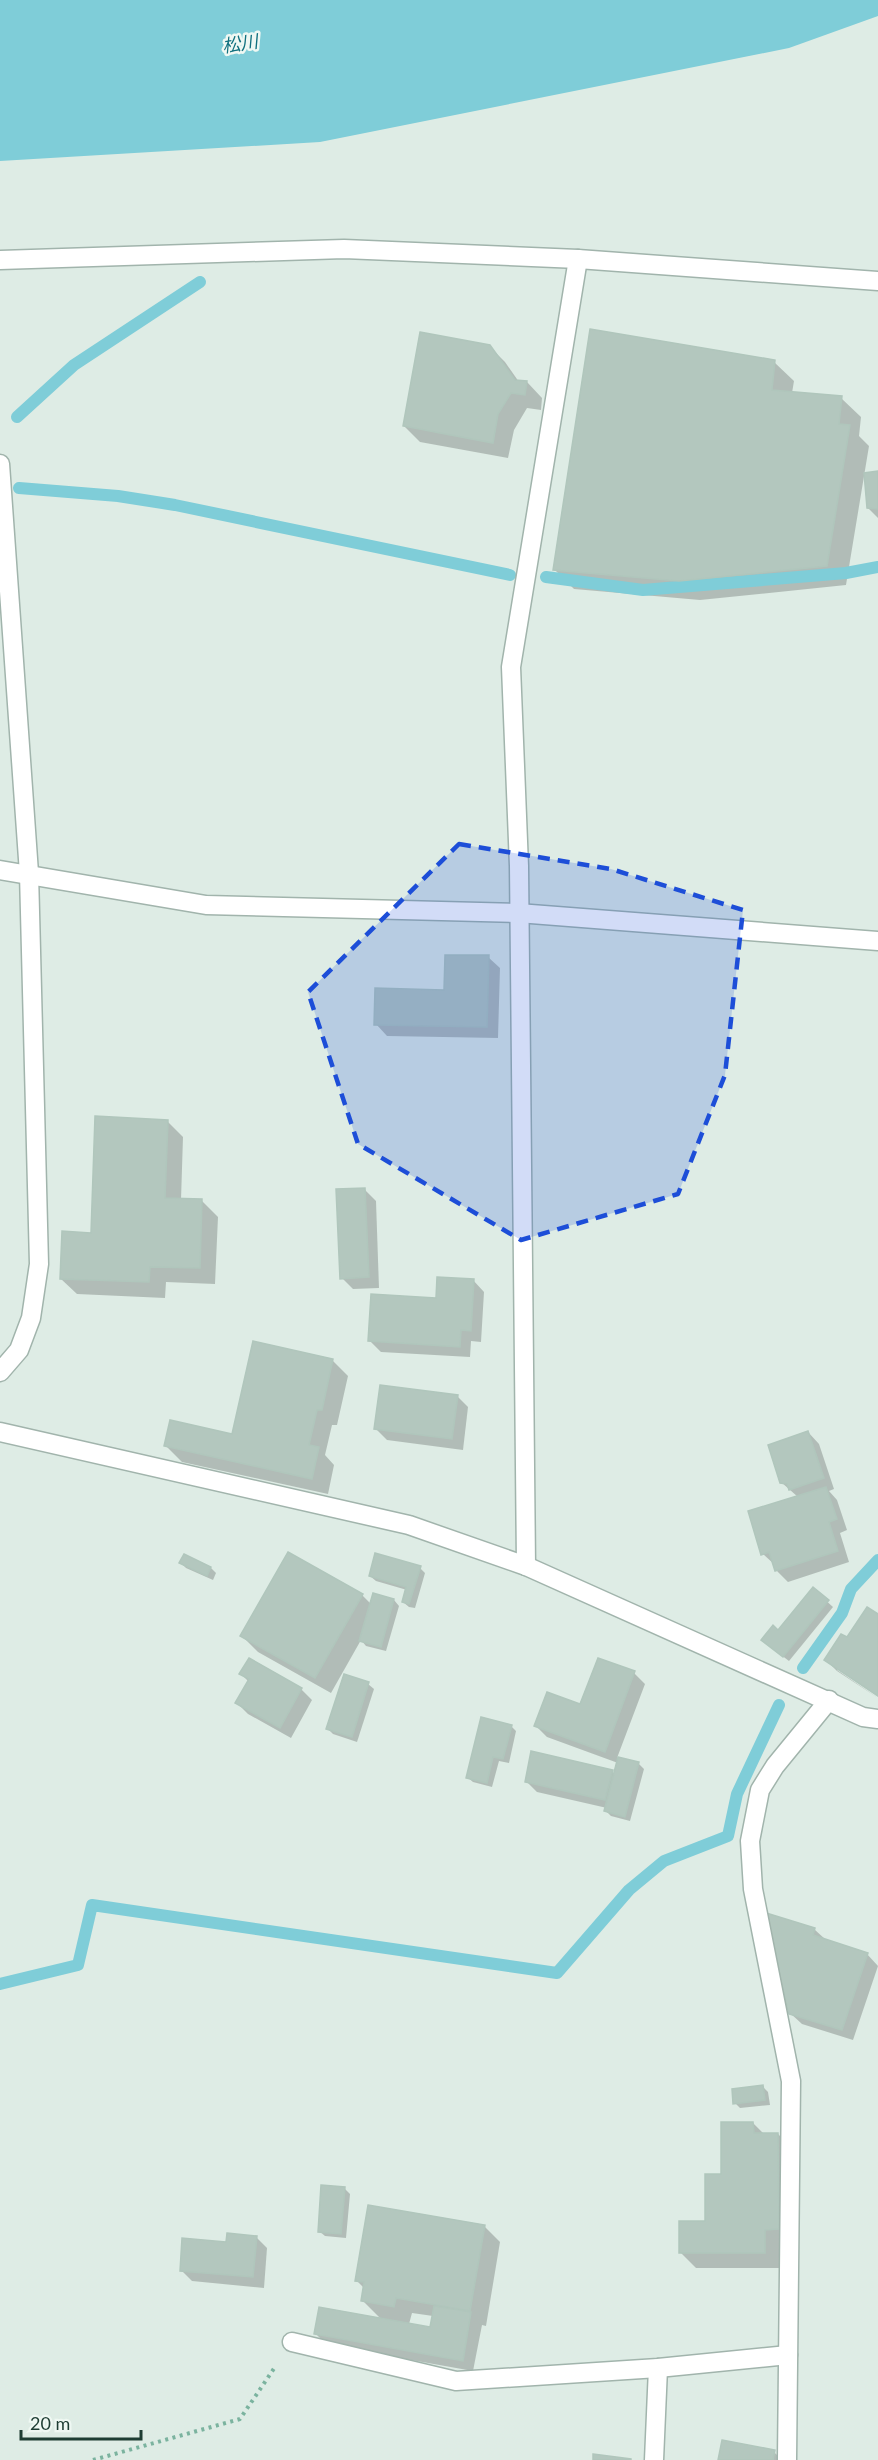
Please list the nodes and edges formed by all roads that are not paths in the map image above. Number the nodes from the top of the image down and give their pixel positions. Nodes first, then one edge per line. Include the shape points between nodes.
1 (578, 259) junction
2 (0, 260) edge
3 (878, 281) edge
4 (0, 464) edge
5 (0, 870) edge
6 (29, 873) junction
7 (518, 913) junction
8 (878, 941) edge
9 (0, 1372) edge
10 (0, 1432) edge
11 (526, 1566) junction
12 (829, 1700) junction
13 (878, 1719) edge
14 (292, 2342) road end
15 (788, 2355) junction
16 (658, 2368) junction
17 (654, 2460) edge
18 (787, 2460) edge

1 - 2 street via 344,249
1 - 3 street
1 - 7 street via 511,667
4 - 6 street
5 - 6 street
6 - 7 street via 206,905
6 - 9 street via 39,1264 31,1318 19,1350
7 - 8 street
7 - 11 street
10 - 11 street via 409,1525
11 - 12 street
12 - 13 street via 863,1717
12 - 15 street via 760,1790 750,1841 753,1889 791,2081
14 - 16 street via 456,2381
15 - 16 street
15 - 18 street
16 - 17 street

